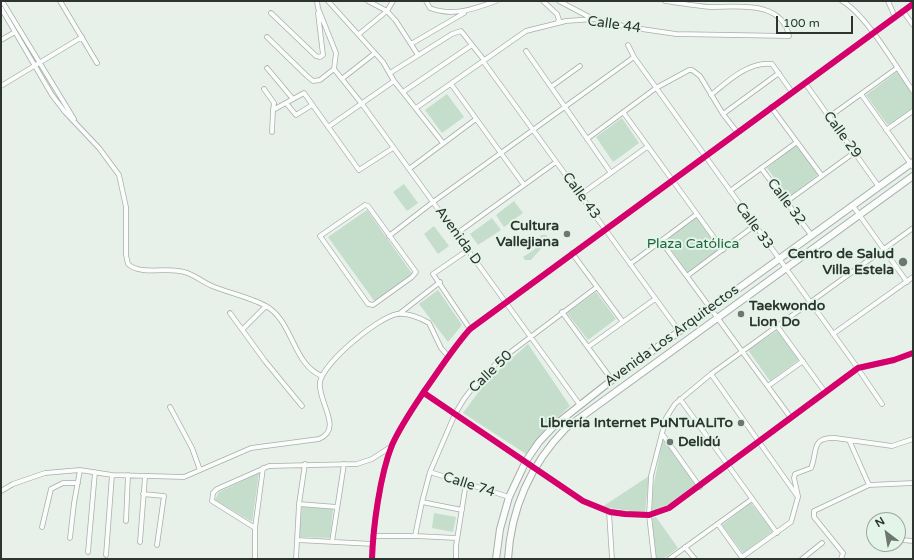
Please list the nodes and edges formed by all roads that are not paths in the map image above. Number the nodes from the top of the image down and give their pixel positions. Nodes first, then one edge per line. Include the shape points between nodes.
1 (2, 1) edge
2 (60, 1) edge
3 (317, 1) edge
4 (328, 1) edge
5 (368, 1) edge
6 (393, 1) edge
7 (426, 1) edge
8 (496, 1) edge
9 (543, 1) edge
10 (559, 1) edge
11 (664, 1) edge
12 (728, 1) edge
13 (842, 1) edge
14 (888, 1) edge
15 (913, 4) edge
16 (734, 5) junction
17 (1, 8) edge
18 (318, 8) junction
19 (387, 11) junction
20 (903, 11) junction
21 (465, 12) junction
22 (271, 13) dead end
23 (895, 17) junction
24 (594, 19) junction
25 (557, 23) junction
26 (913, 24) edge
27 (15, 32) junction
28 (873, 33) junction
29 (359, 34) junction
30 (267, 37) dead end
31 (82, 38) junction
32 (1, 40) edge
33 (411, 44) junction
34 (472, 45) junction
35 (628, 45) dead end
36 (526, 51) dead end
37 (375, 53) junction
38 (418, 55) junction
39 (634, 57) junction
40 (483, 61) junction
41 (98, 63) dead end
42 (37, 64) junction
43 (580, 66) dead end
44 (267, 68) dead end
45 (897, 68) junction
46 (334, 69) junction
47 (390, 73) junction
48 (779, 73) junction
49 (343, 78) junction
50 (394, 81) junction
51 (805, 83) junction
52 (451, 84) junction
53 (1, 86) edge
54 (551, 87) junction
55 (656, 88) junction
56 (264, 89) dead end
57 (913, 91) edge
58 (404, 92) junction
59 (792, 92) junction
60 (861, 94) junction
61 (711, 95) junction
62 (293, 99) junction
63 (286, 103) junction
64 (362, 104) junction
65 (312, 105) junction
66 (564, 107) junction
67 (771, 107) junction
68 (416, 108) junction
69 (273, 110) junction
70 (913, 111) edge
71 (623, 112) junction
72 (723, 114) junction
73 (829, 117) junction
74 (476, 119) junction
75 (328, 127) junction
76 (533, 130) junction
77 (886, 130) junction
78 (272, 132) dead end
79 (737, 132) junction
80 (587, 139) junction
81 (443, 142) junction
82 (797, 142) junction
83 (647, 147) junction
84 (393, 148) junction
85 (855, 152) junction
86 (501, 153) junction
87 (704, 156) junction
88 (556, 162) junction
89 (912, 164) edge
90 (761, 168) junction
91 (409, 169) junction
92 (611, 173) junction
93 (822, 176) junction
94 (913, 176) edge
95 (672, 180) junction
96 (524, 185) junction
97 (879, 186) junction
98 (730, 191) junction
99 (580, 195) junction
100 (433, 202) junction
101 (786, 202) junction
102 (853, 206) junction
103 (697, 214) junction
104 (859, 214) junction
105 (754, 226) junction
106 (913, 228) edge
107 (605, 229) junction
108 (456, 234) junction
109 (389, 236) junction
110 (812, 236) junction
111 (661, 241) junction
112 (468, 250) junction
113 (723, 250) junction
114 (884, 250) junction
115 (572, 253) junction
116 (779, 259) junction
117 (630, 264) junction
118 (786, 268) junction
119 (687, 276) junction
120 (913, 277) edge
121 (440, 282) junction
122 (907, 282) junction
123 (597, 287) junction
124 (655, 299) junction
125 (810, 302) junction
126 (506, 303) junction
127 (266, 306) junction
128 (711, 308) junction
129 (562, 312) junction
130 (230, 313) dead end
131 (399, 314) junction
132 (717, 317) junction
133 (623, 322) junction
134 (777, 326) junction
135 (242, 329) junction
136 (470, 329) junction
137 (679, 331) junction
138 (833, 334) junction
139 (530, 337) junction
140 (588, 347) junction
141 (743, 351) junction
142 (913, 353) edge
143 (448, 356) junction
144 (803, 361) junction
145 (858, 368) junction
146 (711, 374) junction
147 (322, 376) junction
148 (612, 380) junction
149 (768, 386) junction
150 (825, 392) junction
151 (424, 393) junction
152 (680, 399) junction
153 (882, 404) dead end
154 (580, 405) junction
155 (302, 406) dead end
156 (170, 408) dead end
157 (455, 414) junction
158 (791, 418) junction
159 (663, 435) junction
160 (913, 439) edge
161 (849, 440) junction
162 (759, 442) junction
163 (392, 446) junction
164 (526, 461) junction
165 (305, 464) junction
166 (344, 464) junction
167 (728, 465) junction
168 (534, 467) junction
169 (263, 468) junction
170 (80, 470) junction
171 (200, 470) junction
172 (95, 472) junction
173 (430, 472) junction
174 (112, 475) junction
175 (128, 475) junction
176 (145, 477) junction
177 (78, 483) junction
178 (913, 483) edge
179 (466, 484) junction
180 (869, 485) junction
181 (700, 486) junction
182 (1, 491) edge
183 (144, 494) junction
184 (798, 497) junction
185 (509, 498) junction
186 (752, 499) junction
187 (422, 502) junction
188 (299, 504) junction
189 (336, 507) junction
190 (462, 510) junction
191 (608, 512) junction
192 (649, 515) junction
193 (126, 521) dead end
194 (718, 524) junction
195 (42, 527) dead end
196 (255, 528) junction
197 (777, 533) junction
198 (373, 536) junction
199 (415, 536) junction
200 (70, 538) dead end
201 (457, 538) junction
202 (297, 540) junction
203 (140, 542) dead end
204 (332, 542) junction
205 (822, 542) dead end
206 (372, 544) junction
207 (157, 545) dead end
208 (686, 547) junction
209 (88, 552) dead end
210 (106, 555) dead end
211 (743, 558) edge
212 (255, 559) edge
213 (296, 559) edge
214 (372, 559) edge
215 (456, 559) edge
216 (496, 559) edge
217 (508, 559) edge
218 (612, 559) edge
219 (654, 559) edge
220 (669, 559) edge
221 (694, 559) edge
222 (802, 559) edge
223 (841, 559) edge

1 - 42 street
2 - 31 street
3 - 18 street
4 - 29 street
5 - 19 street
6 - 19 street
7 - 21 street via 430,8 437,11
8 - 21 street
9 - 25 street via 557,14
10 - 24 street
11 - 16 street via 710,7
12 - 16 street
13 - 28 street via 859,14
14 - 23 street
15 - 20 street
16 - 24 street, Calle 44 via 753,6 770,12 785,25 789,36 676,34
17 - 27 street
18 - 22 street via 323,55 320,57
18 - 46 street via 336,53
19 - 29 street
19 - 33 street
20 - 23 street
20 - 26 street
21 - 33 street
23 - 28 street
24 - 25 street, Calle 44
25 - 40 street, Calle 44 via 526,31
27 - 32 street
27 - 42 street
28 - 45 street
28 - 51 street
29 - 37 street
30 - 46 street via 313,81 320,80
31 - 41 street
31 - 42 street
33 - 38 street
34 - 38 street, Calle 43 via 461,31
34 - 40 street, Calle 43
34 - 58 street
35 - 39 street, Calle 33
36 - 54 street
37 - 47 street
37 - 49 street
38 - 47 street
39 - 55 street, Calle 33
39 - 66 street
40 - 52 street, Calle 44
40 - 76 street, Calle 43
42 - 53 street
42 - 127 street via 52,95 113,166 121,180 126,207 126,255 130,266 137,269 178,270
43 - 54 street
44 - 62 street
45 - 57 street
45 - 60 street
46 - 49 street, Avenida D
47 - 50 street
48 - 59 street
48 - 61 street via 772,64 758,65 733,78
48 - 72 street
49 - 64 street, Avenida D
50 - 58 street
50 - 64 street
51 - 59 street
51 - 73 street, Calle 29
52 - 68 street, Calle 44
52 - 74 street
54 - 66 street
55 - 61 street via 692,70 700,76
55 - 71 street
55 - 87 street, Calle 33
56 - 69 street via 274,103
58 - 68 street
59 - 67 street
60 - 73 street
60 - 77 street
61 - 72 street
62 - 63 street
62 - 65 street via 304,93
63 - 65 street via 296,115
63 - 69 street
64 - 75 street
64 - 84 street, Avenida D
65 - 75 street
66 - 76 street
66 - 80 street
67 - 79 street
67 - 82 street
68 - 81 street
69 - 78 street
70 - 77 street
71 - 80 street
71 - 83 street
72 - 79 street
73 - 85 street, Calle 29
74 - 81 street
74 - 86 street
75 - 84 street via 359,170
76 - 86 street
76 - 88 street, Calle 43
77 - 89 street
79 - 87 street
80 - 92 street
81 - 91 street
82 - 90 street
82 - 93 street
83 - 92 street
83 - 95 street
84 - 91 street, Avenida D
85 - 93 street
85 - 97 street, Calle 29
86 - 96 street
86 - 100 street
87 - 95 street
87 - 98 street, Calle 33
88 - 96 street
88 - 99 street, Calle 43
89 - 97 main road, Avenida Los Arquitectos
90 - 98 street
90 - 101 street, Calle 32
91 - 100 street, Avenida D
92 - 99 street
93 - 101 street
94 - 104 main road, Avenida Los Arquitectos
95 - 103 street
95 - 107 street
96 - 108 street
97 - 102 main road, Avenida Los Arquitectos
98 - 105 street, Calle 33
99 - 107 street, Calle 43
100 - 108 street, Avenida D
100 - 109 street
101 - 110 street, Calle 32
102 - 104 street
102 - 110 main road, Avenida Los Arquitectos
103 - 111 street
103 - 113 street
104 - 114 street
104 - 118 main road, Avenida Los Arquitectos
105 - 113 street
105 - 116 street, Calle 33
106 - 114 street
107 - 115 street
107 - 117 street, Calle 43
108 - 112 street, Avenida D
109 - 109 street via 416,272 371,305 320,235 365,205
110 - 116 main road, Avenida Los Arquitectos
111 - 117 street
111 - 119 street
112 - 121 street via 433,274
112 - 126 street, Avenida D
113 - 119 street
114 - 122 street
114 - 125 street
115 - 123 street
115 - 126 street
116 - 118 street, Calle 33
116 - 128 main road, Avenida Los Arquitectos
117 - 124 street, Calle 43
118 - 125 street, Calle 33
118 - 132 main road, Avenida Los Arquitectos
119 - 128 street
120 - 122 street
121 - 131 street
121 - 136 street
122 - 138 street
123 - 129 street, Calle 50
123 - 133 street
124 - 133 street
124 - 137 street, Calle 43
125 - 134 street
125 - 138 street, Calle 33
126 - 136 street
126 - 139 street, Avenida D
127 - 135 street
127 - 147 street via 282,321 309,369
128 - 132 street
128 - 137 main road, Avenida Los Arquitectos
129 - 139 street, Calle 50
129 - 140 street
130 - 135 street
131 - 143 street via 418,317 429,323 441,348
131 - 147 street via 378,324 349,345 335,358
132 - 141 street
132 - 168 main road, Avenida Los Arquitectos via 582,415 553,441
133 - 140 street
134 - 141 street
134 - 144 street
135 - 155 street
136 - 143 street
137 - 148 main road, Avenida Los Arquitectos
138 - 145 street, Calle 33
139 - 154 street, Avenida D
139 - 157 street, Calle 50 via 500,360 474,386
140 - 148 street
141 - 146 street
141 - 149 street
142 - 145 street
143 - 151 street
144 - 149 street
144 - 150 street
145 - 150 street
145 - 153 street, Calle 33
146 - 152 street
146 - 162 street
147 - 171 street via 320,389 330,421 329,431 324,437 251,448
148 - 154 main road, Avenida Los Arquitectos
149 - 158 street
150 - 158 street
151 - 157 street
151 - 163 street via 411,410
152 - 159 street via 666,418
152 - 167 street
154 - 164 main road, Avenida Los Arquitectos via 547,432
156 - 171 street via 192,448
157 - 164 street
157 - 173 street, Calle 50
158 - 162 street
159 - 181 street
159 - 192 street via 651,476
160 - 161 street via 892,446
161 - 180 street
161 - 184 street via 820,440 816,445 811,468 795,474
162 - 167 street
162 - 184 street
163 - 166 street via 368,461
163 - 198 street via 380,490
164 - 168 street
164 - 185 main road, Avenida Los Arquitectos
165 - 166 street
165 - 169 street
165 - 188 street
166 - 189 street
167 - 181 street
167 - 186 street
168 - 191 street via 583,501
168 - 217 main road, Avenida Los Arquitectos via 517,505
169 - 196 street
169 - 196 street via 217,489 211,498 217,505
170 - 172 street
170 - 177 street
170 - 182 street via 45,474 13,484
171 - 176 street via 184,477
172 - 174 street
172 - 209 street
173 - 179 street, Calle 74
173 - 187 street, Calle 50
174 - 175 street
174 - 210 street
175 - 176 street
175 - 193 street
176 - 183 street
177 - 195 street via 63,483 51,489
177 - 200 street
178 - 180 street
179 - 185 street, Calle 74
179 - 190 street
180 - 223 street via 814,511 814,517 843,553
181 - 192 street via 669,508
183 - 203 street
183 - 207 street via 164,496
184 - 197 street via 791,522
185 - 216 main road, Avenida Los Arquitectos via 500,529
186 - 194 street
186 - 197 street
187 - 190 street
187 - 199 street, Calle 50
188 - 189 street
188 - 202 street
189 - 204 street
190 - 201 street
191 - 192 street
191 - 218 street
192 - 219 street
194 - 208 street
194 - 211 street
196 - 212 street
197 - 211 street
198 - 199 street
198 - 206 street
199 - 201 street
201 - 215 street
202 - 204 street
202 - 213 street
204 - 206 street
205 - 222 street
206 - 214 street
208 - 220 street
208 - 221 street

